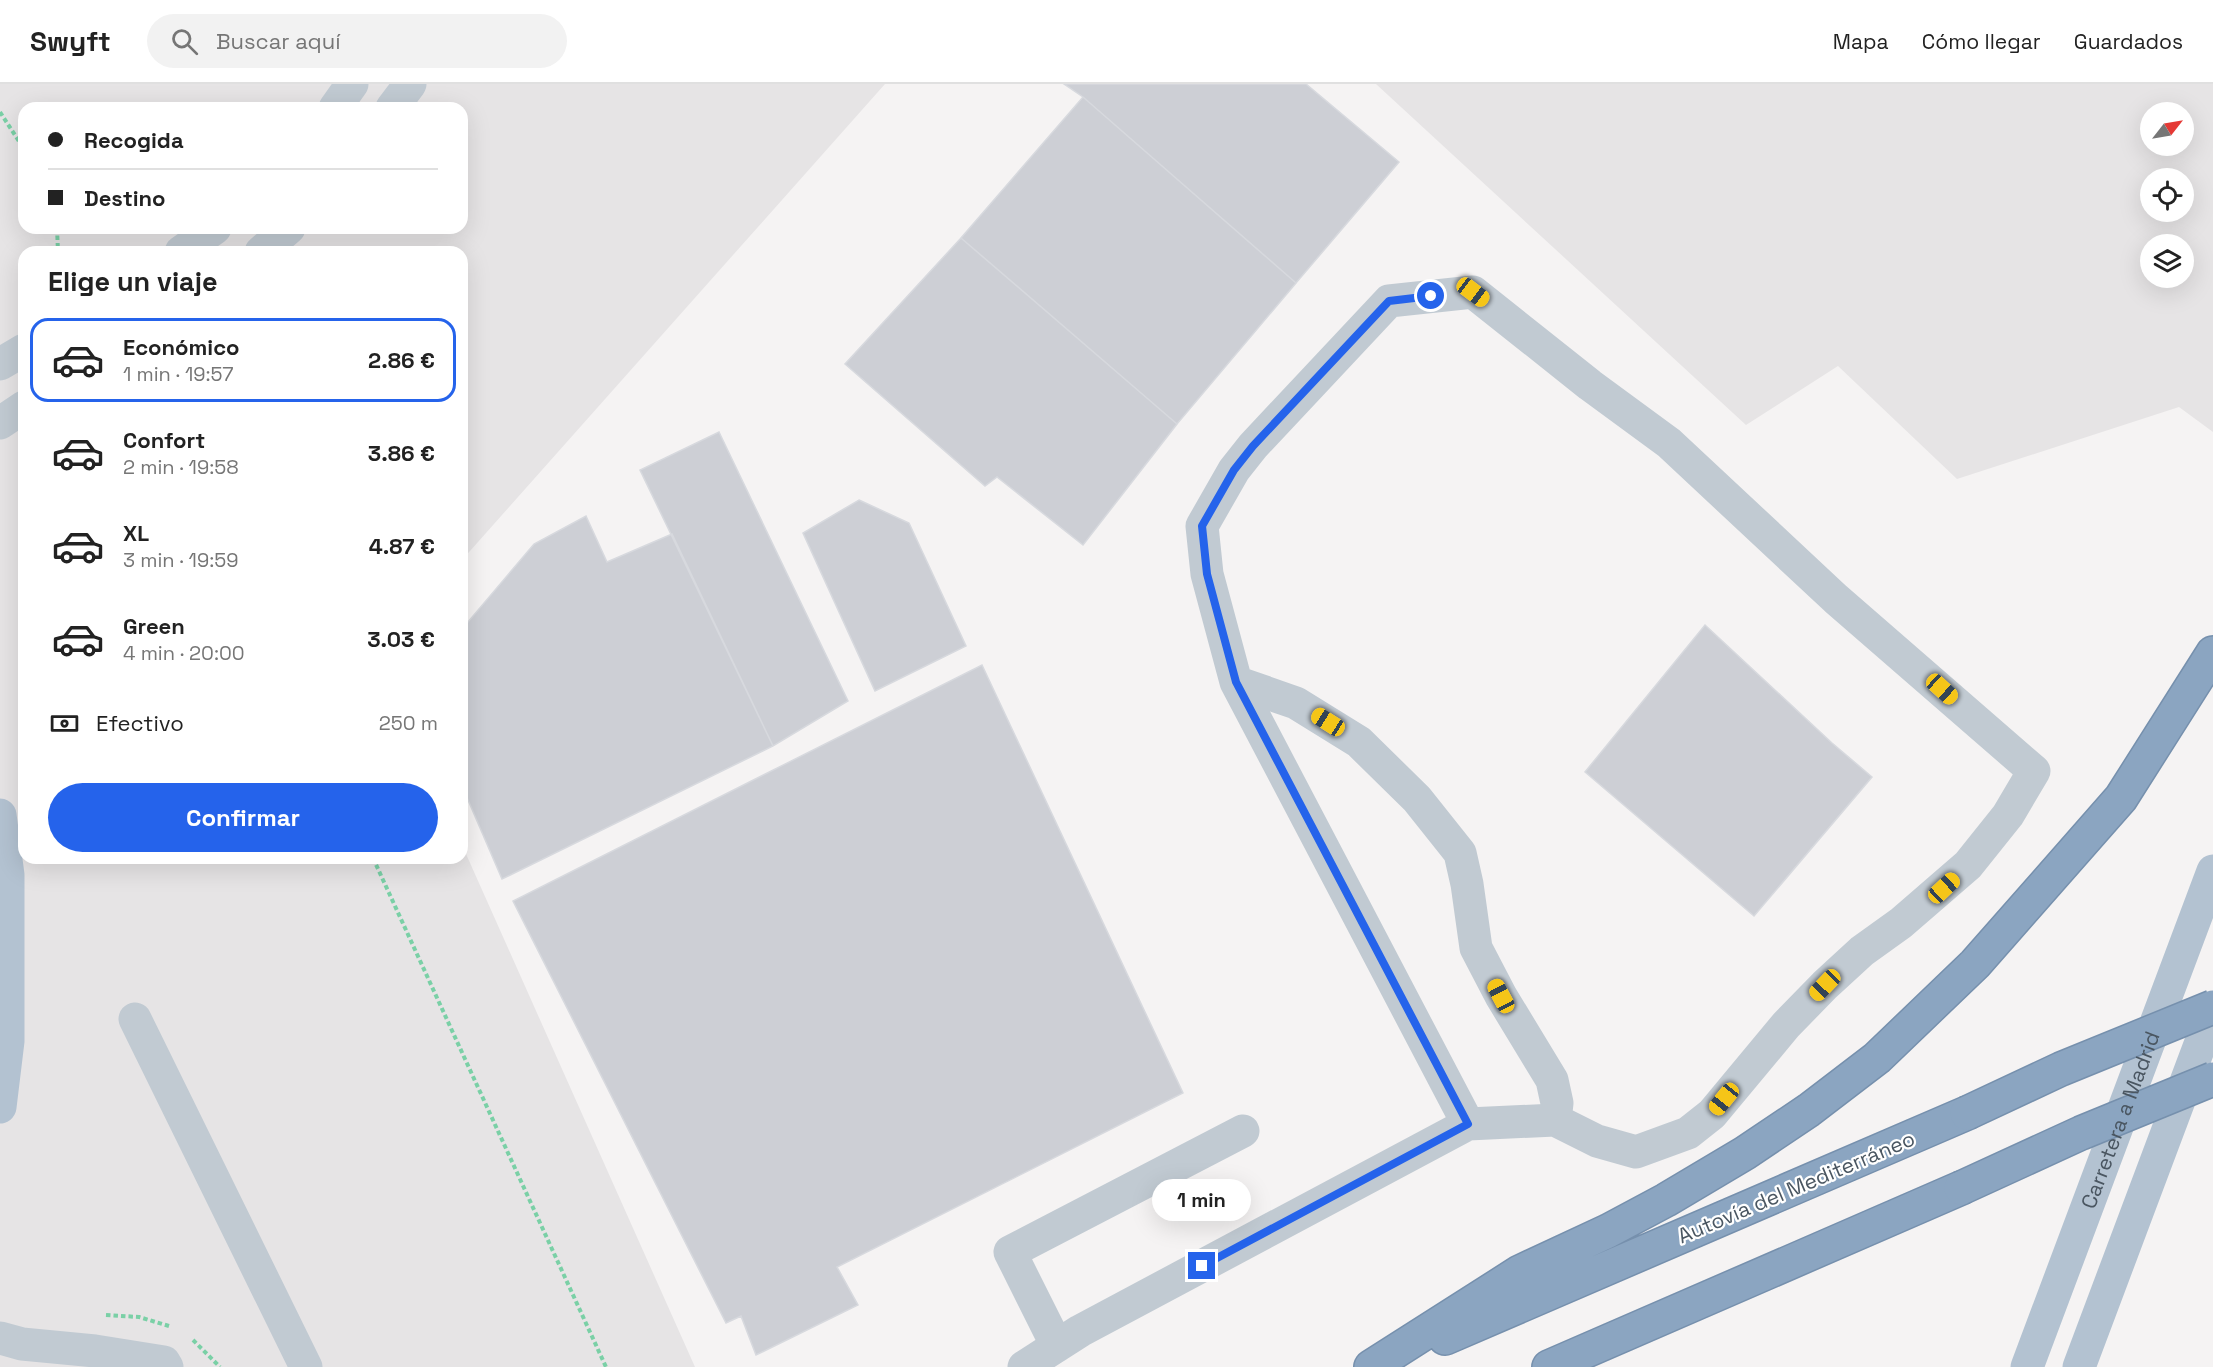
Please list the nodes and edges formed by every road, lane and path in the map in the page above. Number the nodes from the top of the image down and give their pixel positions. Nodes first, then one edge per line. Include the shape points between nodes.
1 (352, 84) edge
2 (410, 84) edge
3 (339, 102) edge
4 (396, 102) edge
5 (0, 112) edge
6 (18, 140) edge
7 (206, 234) edge
8 (282, 234) edge
9 (189, 246) edge
10 (268, 246) edge
11 (18, 354) edge
12 (0, 364) edge
13 (18, 411) edge
14 (0, 423) edge
15 (2213, 653) edge
16 (1236, 682) junction
17 (0, 815) edge
18 (376, 864) edge
19 (2213, 871) edge
20 (2213, 1009) edge
21 (135, 1019) dead end
22 (2213, 1079) edge
23 (0, 1107) edge
24 (1555, 1120) junction
25 (1468, 1124) junction
26 (1243, 1131) dead end
27 (0, 1338) edge
28 (1057, 1346) junction
29 (167, 1367) edge
30 (306, 1367) edge
31 (606, 1367) edge
32 (1024, 1367) edge
33 (1371, 1367) edge
34 (1379, 1367) edge
35 (1550, 1367) edge
36 (2026, 1367) edge
37 (2079, 1367) edge

1 - 3 street
2 - 4 street
5 - 6 path
7 - 9 street
8 - 10 street
11 - 12 street
13 - 14 street
15 - 33 highway via 2121,798 1975,963 1876,1058 1809,1110 1744,1153 1608,1231 1520,1272
16 - 24 street via 1296,703 1359,742 1418,799 1460,853 1476,948 1552,1080 1557,1102
16 - 24 street via 1207,574 1202,526 1234,470 1389,301 1473,292 1669,443 1836,599 2034,771 2008,815 1968,865 1825,985 1712,1114 1688,1133 1636,1152 1597,1141
16 - 25 street
17 - 23 main road via 8,875 8,1041
18 - 31 path
19 - 36 main road, Carretera a Madrid
20 - 34 highway, Autovía del Mediterráneo, bridge via 2061,1069
20 - 37 main road
21 - 30 street
22 - 35 highway, bridge via 2081,1133
24 - 25 street
25 - 28 street
26 - 28 street via 1010,1252
27 - 29 street via 164,1362
28 - 32 street

